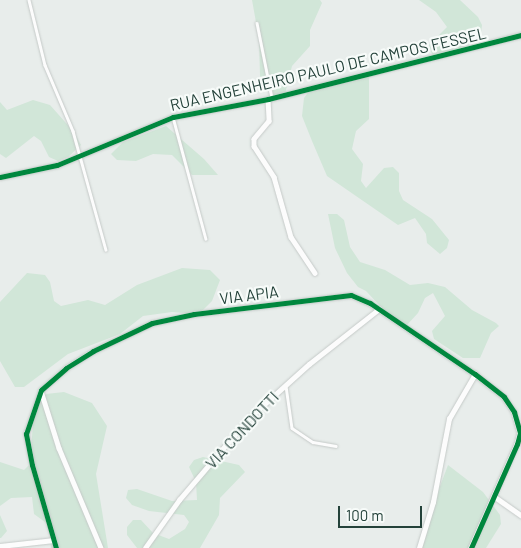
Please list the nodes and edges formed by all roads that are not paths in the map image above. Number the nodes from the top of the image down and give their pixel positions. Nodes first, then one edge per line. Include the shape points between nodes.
1 (29, 0) edge
2 (257, 23) dead end
3 (521, 35) edge
4 (270, 98) junction
5 (173, 117) junction
6 (78, 155) junction
7 (0, 178) edge
8 (206, 240) dead end
9 (106, 250) dead end
10 (314, 273) dead end
11 (378, 309) junction
12 (475, 374) junction
13 (286, 385) junction
14 (41, 390) junction
15 (336, 446) dead end
16 (495, 496) junction
17 (521, 515) edge
18 (54, 540) junction
19 (0, 546) edge
20 (56, 548) edge
21 (101, 548) edge
22 (145, 548) edge
23 (419, 548) edge
24 (471, 548) edge

1 - 6 lane via 45,65 66,111
2 - 4 lane
3 - 4 street, RUA ENGENHEIRO PAULO DE CAMPOS FESSEL
4 - 5 street, RUA ENGENHEIRO PAULO DE CAMPOS FESSEL
4 - 10 street via 269,121 254,139 254,146 274,177 291,237
5 - 6 street, RUA ENGENHEIRO PAULO DE CAMPOS FESSEL
5 - 8 lane
6 - 7 street, RUA ENGENHEIRO PAULO DE CAMPOS FESSEL via 32,172
6 - 9 lane
11 - 12 street, VIA APIA
11 - 13 street, VIA CONDOTTI
11 - 14 street, VIA APIA via 351,295 194,314 152,323 93,351
12 - 16 street, VIA APIA via 504,397 518,421 517,444
12 - 23 street via 448,418 433,502
13 - 15 lane via 292,428 314,442
13 - 22 street, VIA CONDOTTI via 229,441 179,500
14 - 18 street via 26,434
14 - 21 street via 59,448
16 - 17 street
16 - 24 street, VIA APIA
18 - 19 street
18 - 20 street

